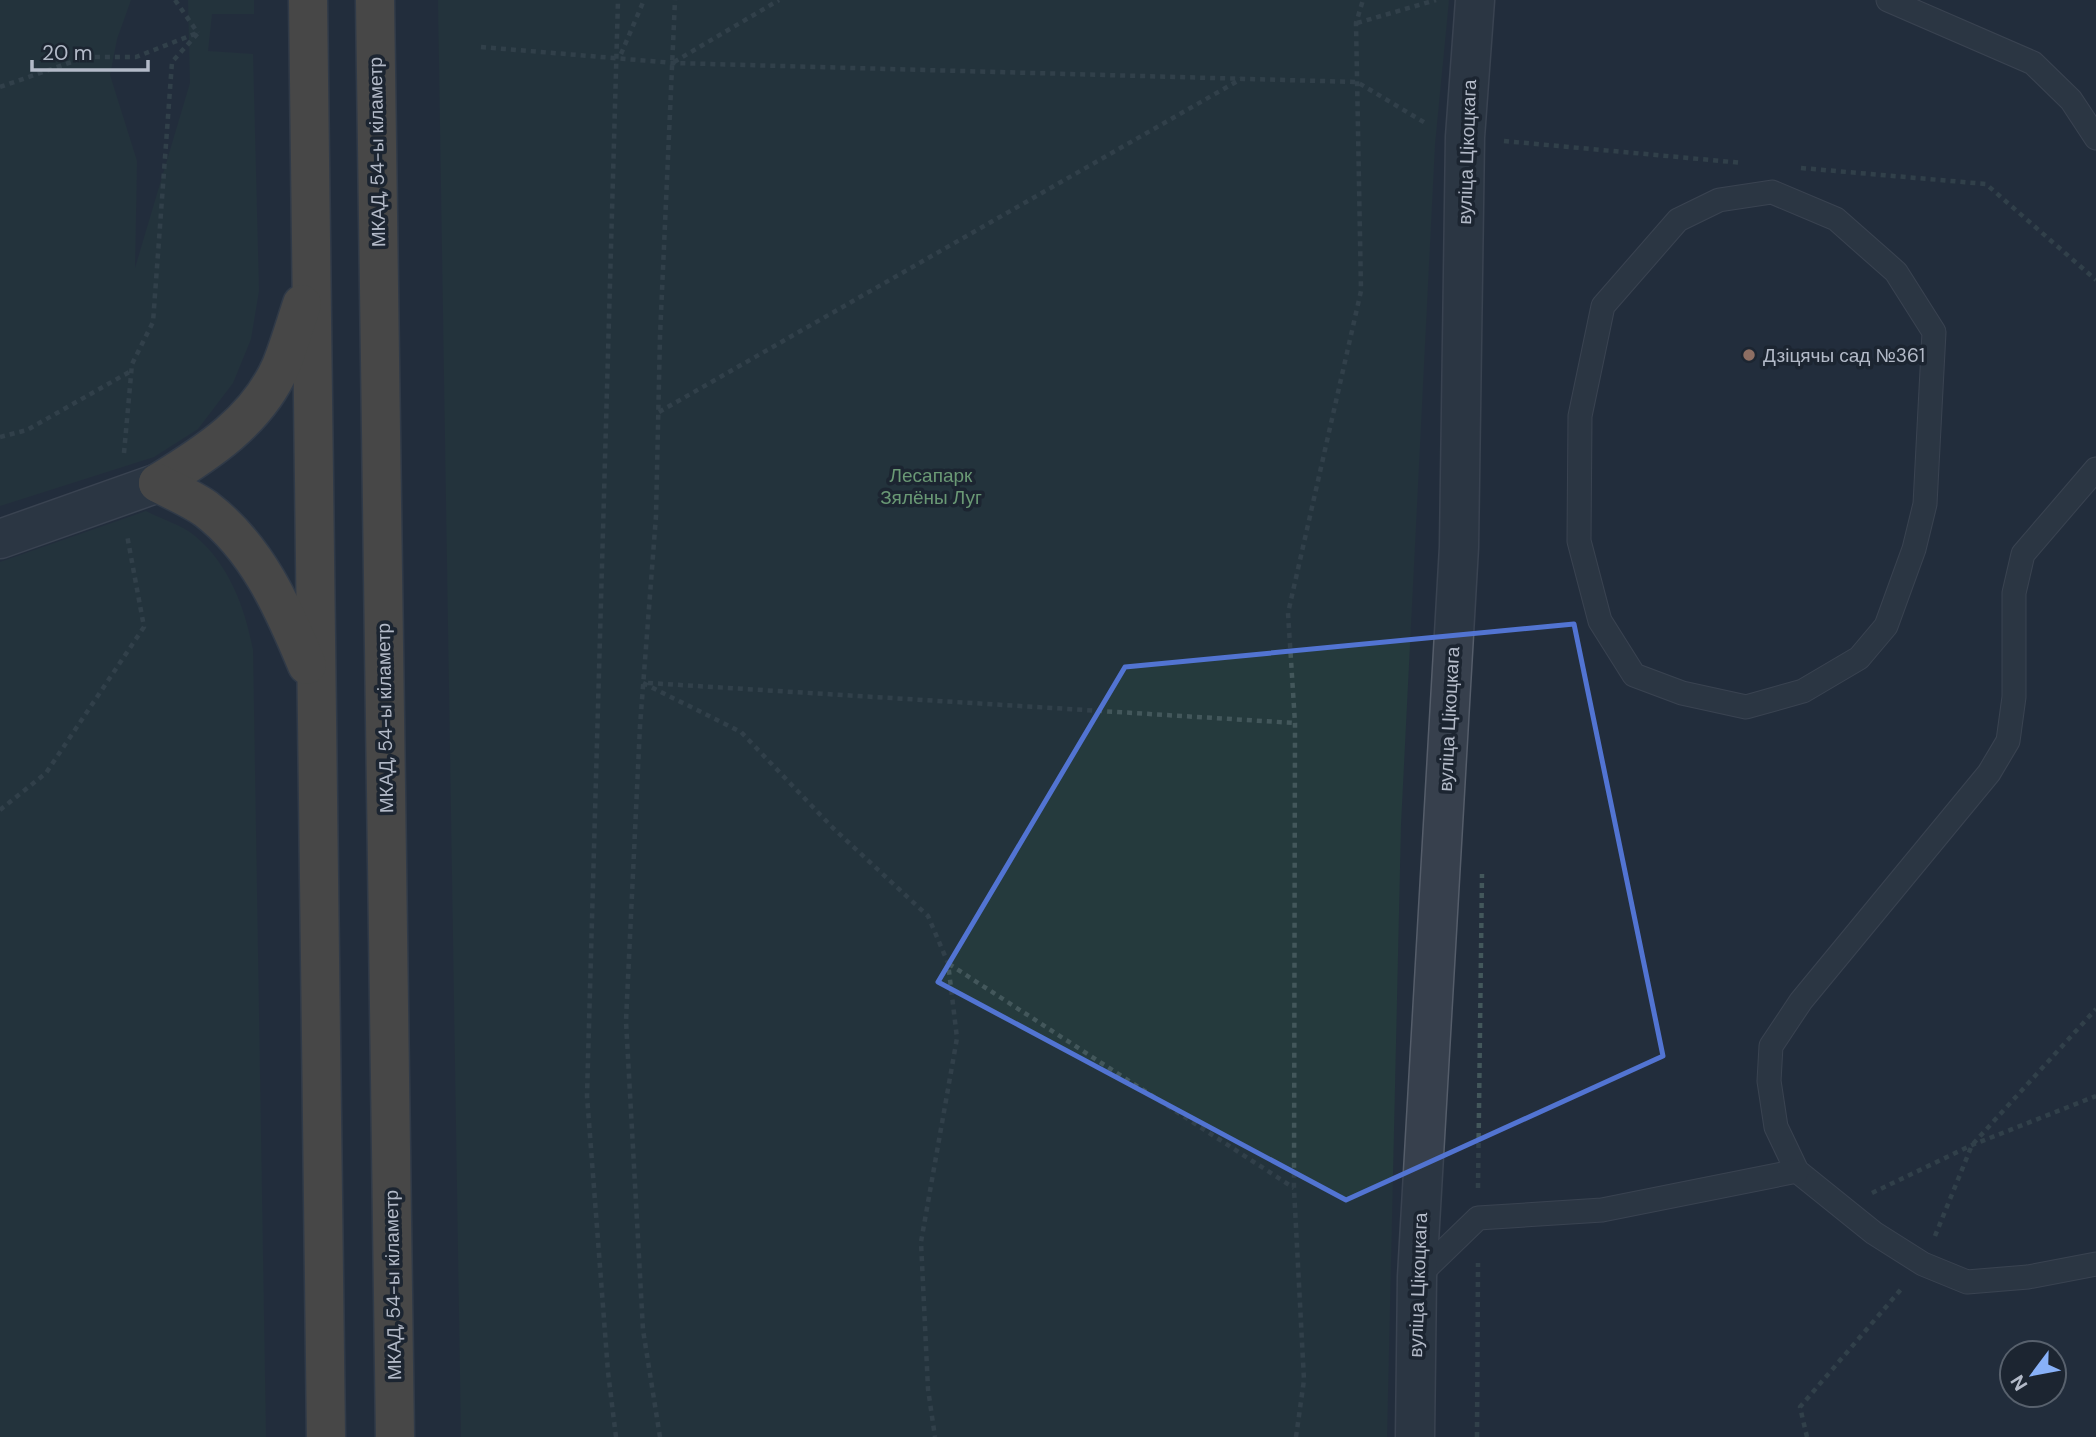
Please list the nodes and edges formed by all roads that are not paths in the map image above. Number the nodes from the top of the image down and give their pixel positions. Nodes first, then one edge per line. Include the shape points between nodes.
1 (308, 0) edge
2 (375, 0) edge
3 (1475, 0) edge
4 (1888, 0) edge
5 (2096, 138) edge
6 (311, 276) junction
7 (2096, 469) edge
8 (158, 483) junction
9 (1925, 504) joint
10 (0, 538) edge
11 (315, 683) junction
12 (1797, 1171) junction
13 (2096, 1264) edge
14 (1417, 1277) junction
15 (326, 1437) edge
16 (395, 1437) edge
17 (1415, 1437) edge

1 - 6 highway
2 - 16 highway, МКАД, 54-ы кіламетр
3 - 14 street, вуліца Цікоцкага via 1465,137 1460,547
4 - 5 lane via 2033,63 2071,100
6 - 8 highway via 281,367 256,407 215,448
6 - 11 highway
7 - 12 lane via 2022,554 2014,593 2014,697 2008,741 1989,773 1801,1002 1772,1046 1769,1082 1776,1127
8 - 10 street
8 - 11 highway via 204,508 241,541 284,609
9 - 9 lane via 1934,332 1896,272 1836,219 1772,192 1719,200 1678,220 1602,306 1580,416 1579,541 1600,621 1634,675 1682,693 1746,707 1803,691 1858,658 1886,626
11 - 15 highway
12 - 13 lane via 1923,1264 1967,1282
12 - 14 lane via 1602,1210 1478,1218
14 - 17 street, вуліца Цікоцкага

